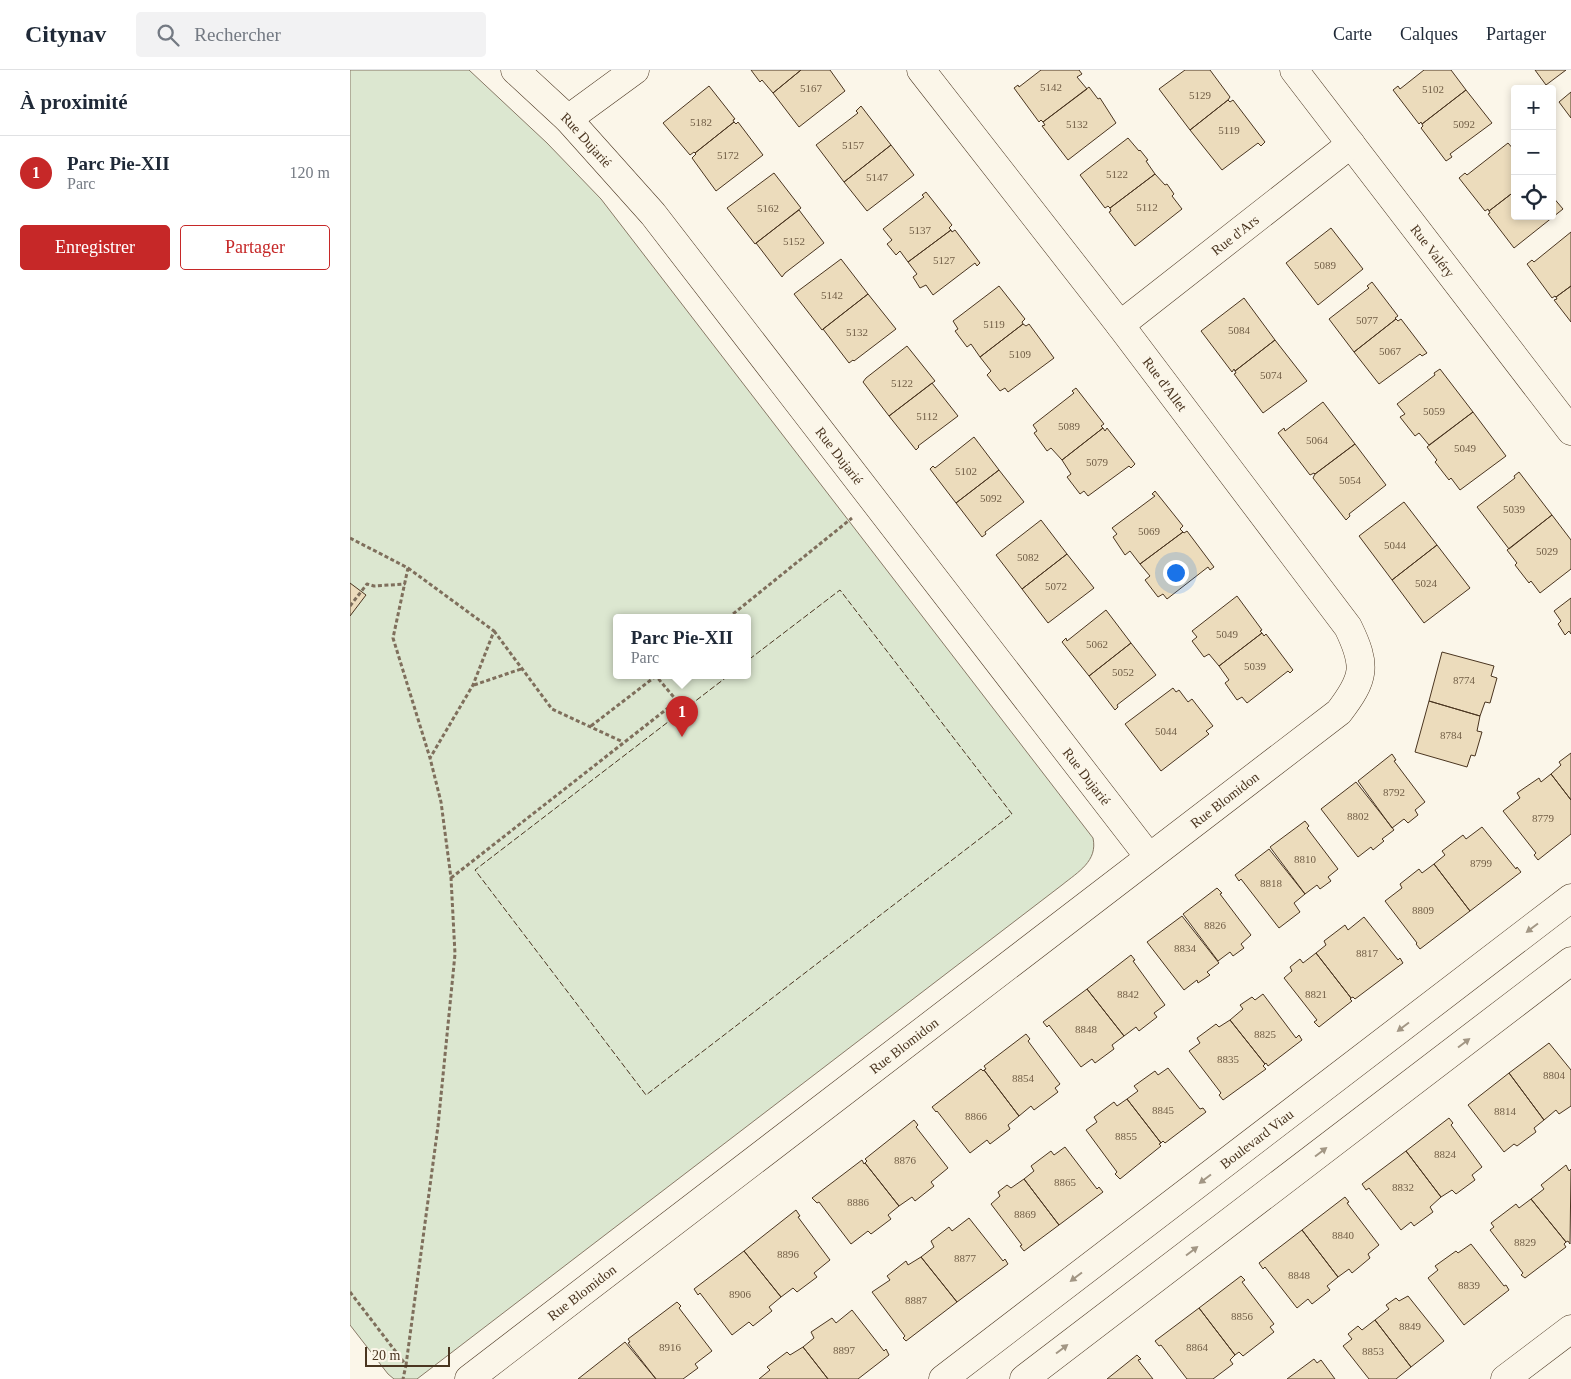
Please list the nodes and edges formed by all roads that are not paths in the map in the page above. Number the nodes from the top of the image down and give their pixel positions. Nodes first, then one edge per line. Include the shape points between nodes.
1 (515, 70) edge
2 (635, 70) edge
3 (921, 70) edge
4 (1294, 70) edge
5 (568, 119) junction
6 (1351, 144) junction
7 (1120, 325) junction
8 (1568, 419) edge
9 (1339, 712) joint
10 (1148, 857) junction
11 (1571, 898) edge
12 (1571, 961) edge
13 (1571, 1329) edge
14 (469, 1379) edge
15 (943, 1379) edge
16 (1024, 1379) edge
17 (1505, 1379) edge

1 - 5 street, Rue Dujarié
2 - 5 street
3 - 7 street, Rue d'Allet
4 - 6 street, Rue Valéry
5 - 10 street, Rue Dujarié via 653,214
6 - 7 street, Rue d'Ars
6 - 8 street, Rue Valéry
7 - 9 street, Rue d'Allet via 1348,627 1358,648 1361,672 1352,694
9 - 10 street, Rue Blomidon
10 - 14 street, Rue Blomidon
11 -> 15 street, Boulevard Viau
16 -> 12 street
13 - 17 street

